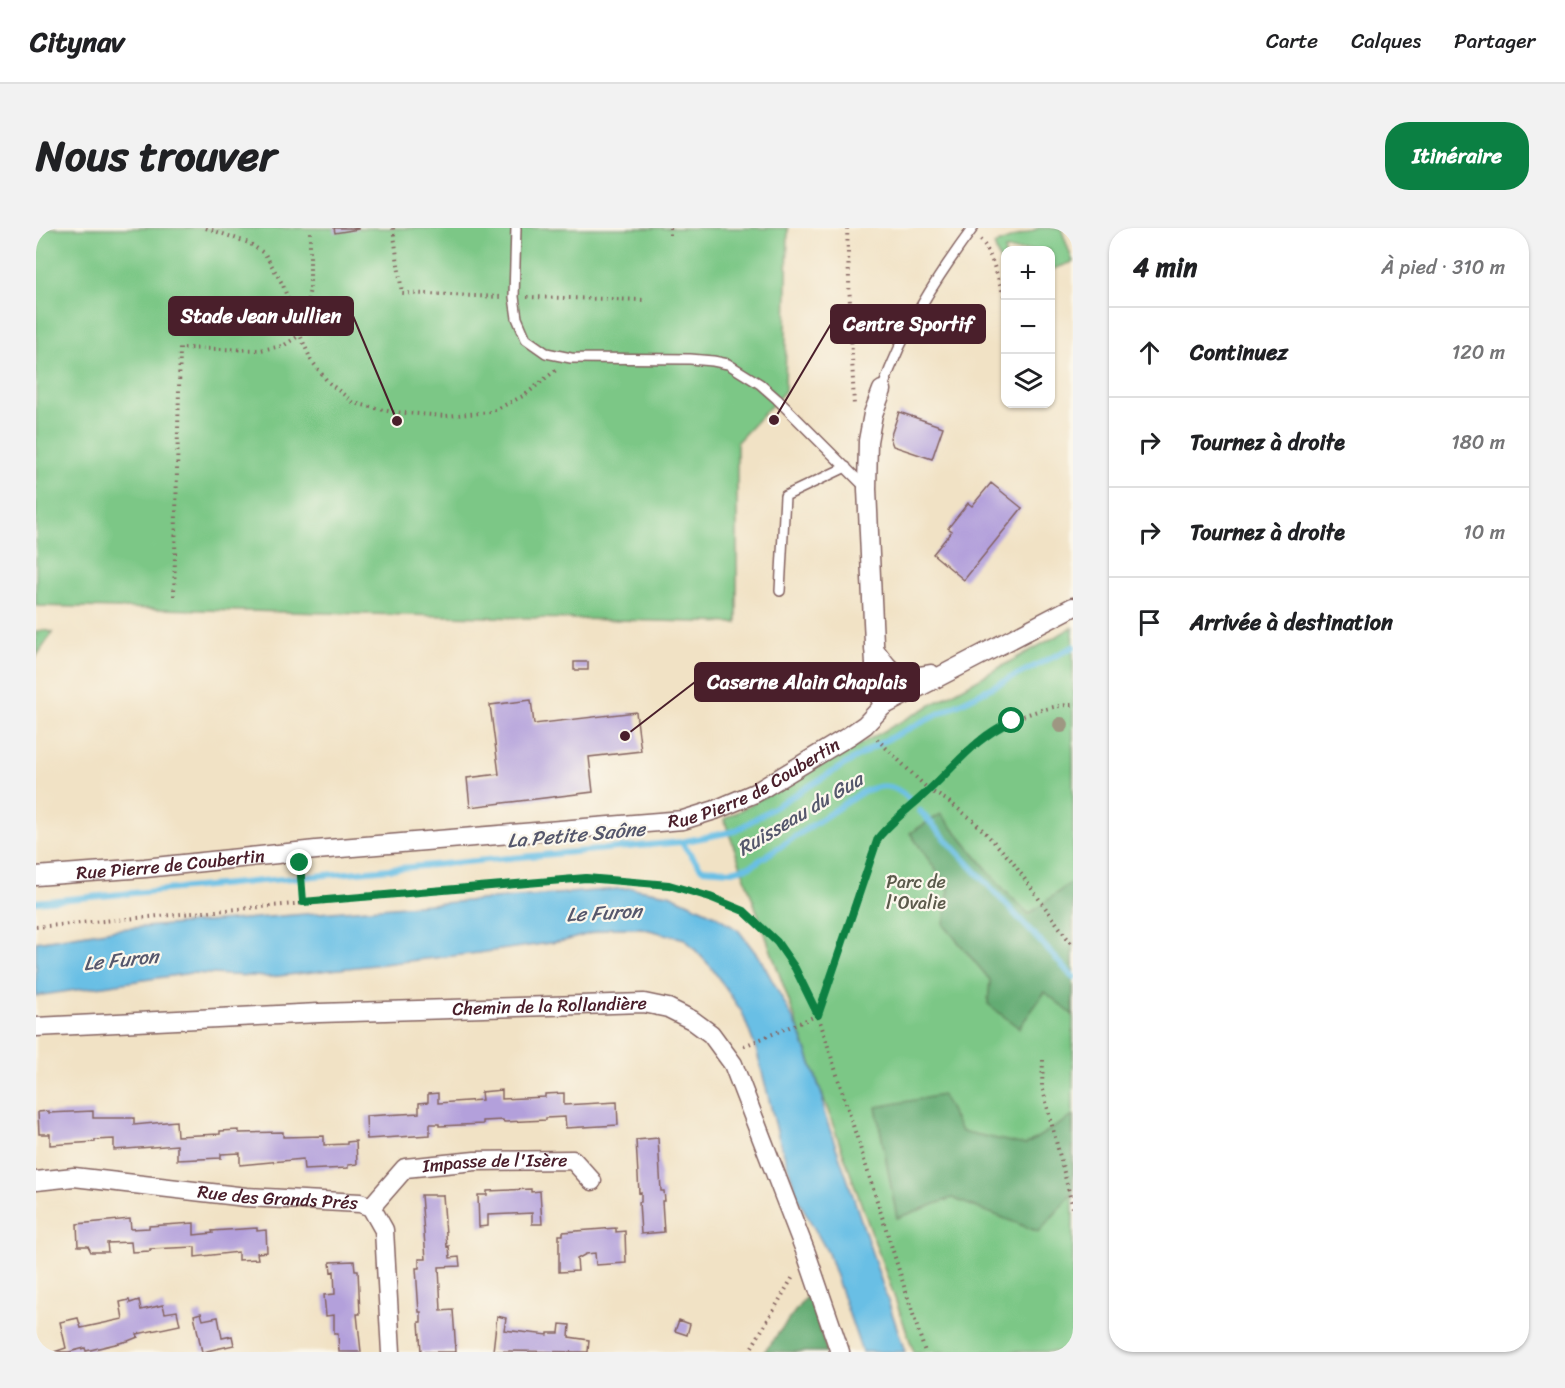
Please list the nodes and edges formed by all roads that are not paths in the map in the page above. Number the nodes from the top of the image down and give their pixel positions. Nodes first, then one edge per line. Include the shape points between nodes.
1 (516, 228) edge
2 (972, 230) edge
3 (882, 390) joint
4 (846, 467) junction
5 (867, 489) junction
6 (780, 591) dead end
7 (1073, 607) edge
8 (874, 649) junction
9 (953, 669) junction
10 (883, 706) junction
11 (36, 876) edge
12 (36, 1027) edge
13 (36, 1181) edge
14 (592, 1181) dead end
15 (371, 1207) junction
16 (392, 1352) edge
17 (840, 1352) edge

1 - 4 lane via 514,297 526,339 546,353 571,358 690,359 729,364 760,384
2 - 3 lane via 926,297
3 - 5 street via 868,441
4 - 5 lane
4 - 6 lane via 785,496
5 - 8 street
7 - 9 street, Rue Pierre de Coubertin
8 - 9 street, Rue Pierre de Coubertin via 890,671 909,678
8 - 10 street via 876,687
9 - 10 street, Rue Pierre de Coubertin
10 - 11 street, Rue Pierre de Coubertin via 849,736 755,793 683,820
12 - 17 street, Chemin de la Rollandière via 644,1003 668,1008 711,1034 733,1064
13 - 15 street, Rue des Grands Prés via 74,1177
14 - 15 street, Impasse de l'Isère via 573,1160 475,1161 405,1168
15 - 16 street, Rue des Grands Prés via 384,1230

